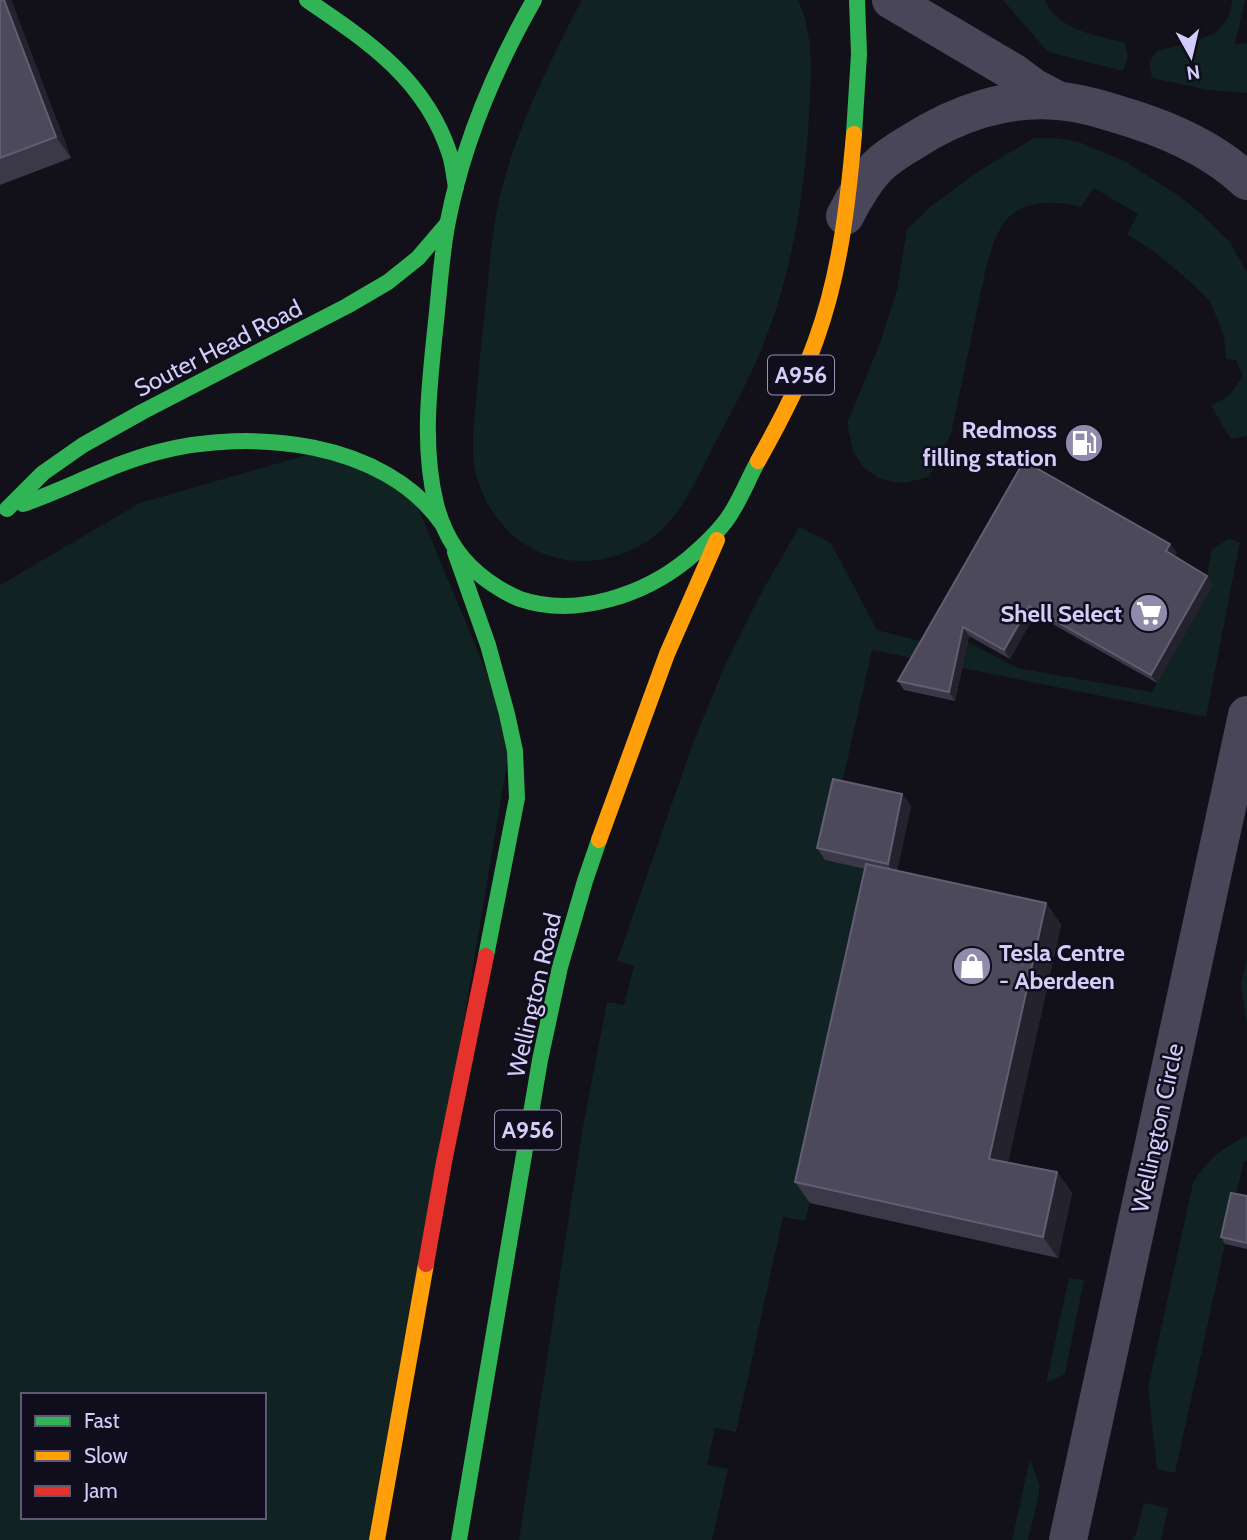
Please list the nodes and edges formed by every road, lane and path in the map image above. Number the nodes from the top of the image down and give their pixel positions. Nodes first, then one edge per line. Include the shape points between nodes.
1 (307, 0) edge
2 (534, 0) edge
3 (856, 0) edge
4 (891, 0) edge
5 (1059, 101) junction
6 (1247, 181) edge
7 (456, 187) junction
8 (845, 216) junction
9 (447, 224) junction
10 (4, 512) edge
11 (725, 523) junction
12 (443, 525) junction
13 (452, 544) junction
14 (1247, 715) edge
15 (377, 1540) edge
16 (459, 1540) edge
17 (1068, 1540) edge

1 - 7 main road via 380,51 416,87 442,133
2 - 7 main road, A956 via 487,96
3 - 8 main road, A956 via 856,104
4 - 5 street
5 - 6 street via 1148,124 1229,164
5 - 8 street via 1001,104 927,132 878,166
7 - 9 main road, A956
8 - 11 main road, A956 via 830,296 816,339 776,429
9 - 10 main road, Souter Head Road via 418,258 388,282 83,445 43,473
9 - 12 main road, A956 via 428,405 429,460
10 - 12 main road, Souter Head Road via 149,455 206,444 268,442 324,450 371,467 411,491
11 - 13 main road, A956 via 684,562 638,589 569,605 513,596 479,573
11 - 16 main road, Wellington Road / A956 via 653,692 602,831 560,967
12 - 13 main road, A956
13 - 15 main road, A956 via 507,714 515,751 517,798 444,1162
14 - 17 street, Wellington Circle

